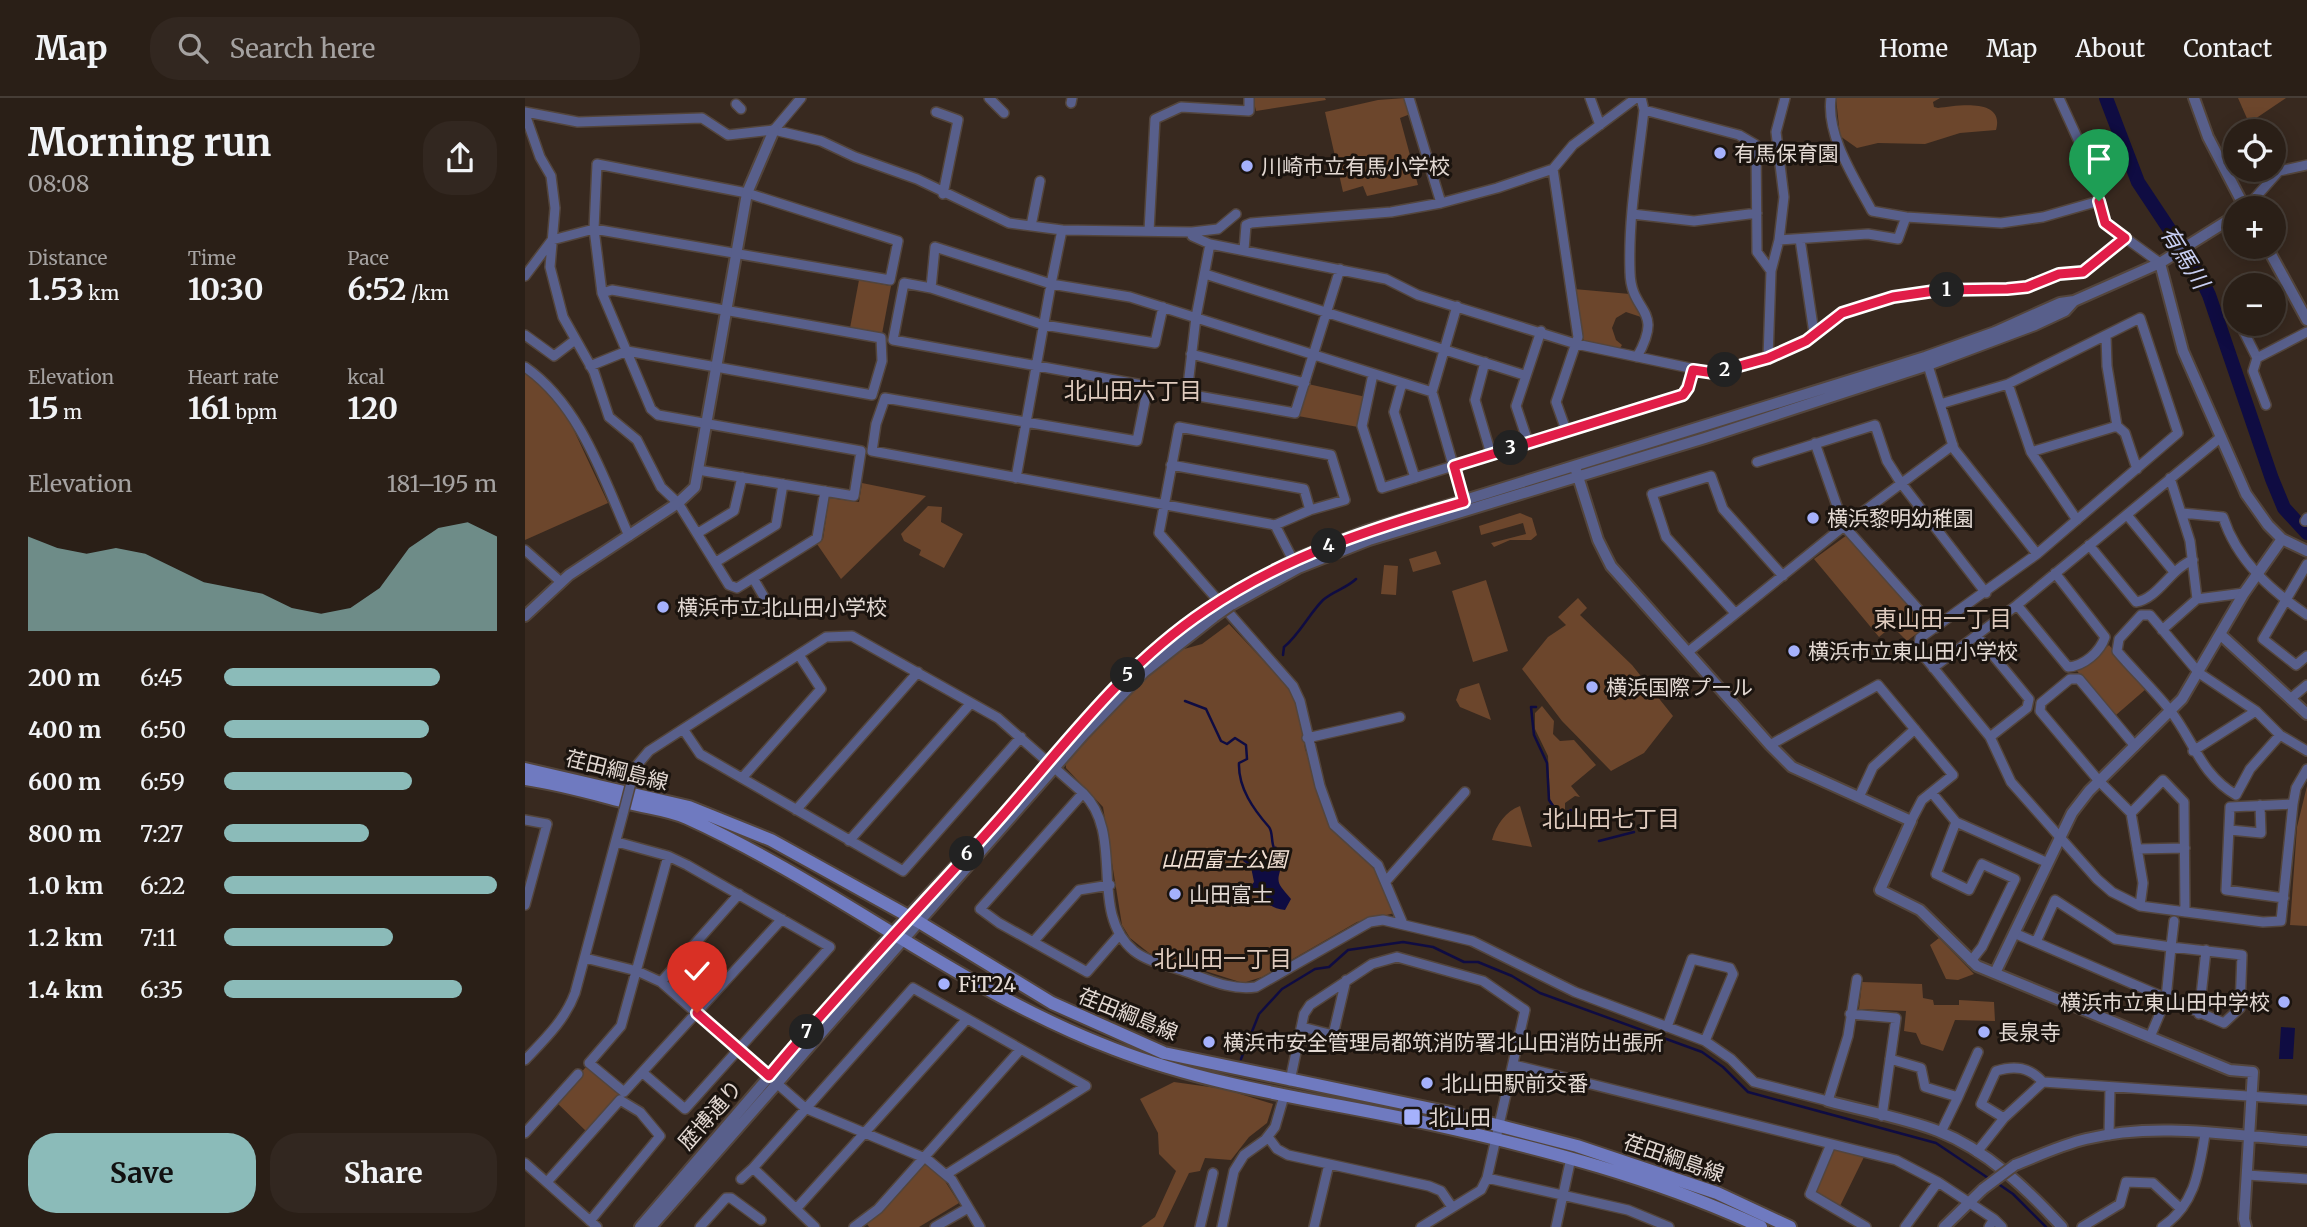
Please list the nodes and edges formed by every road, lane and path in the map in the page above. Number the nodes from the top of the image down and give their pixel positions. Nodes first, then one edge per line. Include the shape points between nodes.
1 (801, 98) edge
2 (989, 98) edge
3 (1249, 98) edge
4 (1409, 98) edge
5 (1590, 98) edge
6 (1638, 98) edge
7 (1785, 98) edge
8 (1831, 98) edge
9 (2059, 98) edge
10 (2194, 98) edge
11 (1644, 110) junction
12 (936, 112) dead end
13 (525, 113) edge
14 (1004, 113) dead end
15 (1600, 125) junction
16 (774, 130) junction
17 (2307, 164) edge
18 (1553, 169) junction
19 (1040, 181) dead end
20 (747, 193) junction
21 (943, 194) junction
22 (2240, 196) edge
23 (2257, 196) edge
24 (2099, 201) junction
25 (1441, 204) junction
26 (1757, 213) junction
27 (1236, 214) dead end
28 (1632, 214) junction
29 (1906, 217) junction
30 (2223, 223) edge
31 (1031, 226) junction
32 (594, 229) junction
33 (1062, 230) junction
34 (1149, 231) junction
35 (1192, 232) junction
36 (2125, 238) junction
37 (1800, 239) junction
38 (552, 240) junction
39 (1779, 240) junction
40 (1210, 244) junction
41 (1244, 250) junction
42 (736, 253) junction
43 (525, 256) edge
44 (2274, 259) edge
45 (535, 263) junction
46 (2160, 263) junction
47 (1340, 270) junction
48 (1771, 271) junction
49 (1205, 274) junction
50 (525, 276) edge
51 (1051, 284) junction
52 (931, 288) junction
53 (602, 293) junction
54 (1457, 306) junction
55 (1163, 307) junction
56 (726, 310) junction
57 (1326, 313) junction
58 (1196, 317) junction
59 (2307, 320) edge
60 (1044, 325) junction
61 (1541, 331) junction
62 (2307, 332) edge
63 (1814, 333) junction
64 (525, 335) edge
65 (2106, 336) junction
66 (2246, 336) edge
67 (575, 340) junction
68 (1576, 344) junction
69 (1443, 350) junction
70 (627, 351) junction
71 (1191, 354) junction
72 (1314, 355) junction
73 (1637, 357) junction
74 (1768, 358) junction
75 (2257, 358) junction
76 (1927, 361) junction
77 (1485, 362) junction
78 (590, 366) junction
79 (716, 366) junction
80 (1037, 366) junction
81 (525, 367) edge
82 (1693, 370) junction
83 (1373, 374) junction
84 (1524, 374) junction
85 (1305, 383) junction
86 (1402, 383) junction
87 (2008, 384) junction
88 (1432, 392) junction
89 (1940, 404) junction
90 (2266, 405) dead end
91 (1027, 422) junction
92 (706, 423) junction
93 (2117, 426) junction
94 (1566, 429) junction
95 (2221, 437) junction
96 (1528, 442) junction
97 (1815, 443) junction
98 (1953, 445) junction
99 (2031, 452) junction
100 (1491, 454) junction
101 (1757, 462) dead end
102 (1171, 465) junction
103 (1454, 466) junction
104 (2137, 469) junction
105 (698, 470) junction
106 (1576, 472) junction
107 (742, 477) junction
108 (1016, 478) junction
109 (1415, 478) junction
110 (2170, 478) junction
111 (1901, 483) junction
112 (783, 484) junction
113 (825, 491) junction
114 (678, 503) junction
115 (1163, 505) junction
116 (1465, 506) junction
117 (1310, 510) junction
118 (2182, 513) junction
119 (2127, 515) junction
120 (2077, 520) junction
121 (1275, 525) junction
122 (1844, 526) junction
123 (698, 533) junction
124 (629, 536) junction
125 (2283, 539) junction
126 (2089, 545) junction
127 (525, 550) edge
128 (2307, 551) edge
129 (2037, 554) junction
130 (2193, 561) junction
131 (716, 562) junction
132 (1295, 564) junction
133 (2307, 564) edge
134 (2175, 572) junction
135 (2055, 573) junction
136 (2257, 575) junction
137 (1783, 576) junction
138 (753, 578) junction
139 (561, 583) junction
140 (1986, 593) junction
141 (2244, 593) junction
142 (2197, 599) junction
143 (2287, 601) junction
144 (2017, 605) junction
145 (1735, 613) junction
146 (774, 614) dead end
147 (2307, 615) edge
148 (525, 616) edge
149 (1934, 628) junction
150 (2162, 630) junction
151 (2221, 635) junction
152 (1977, 636) junction
153 (1688, 652) junction
154 (799, 655) junction
155 (2307, 656) edge
156 (1933, 668) junction
157 (918, 672) junction
158 (2199, 673) junction
159 (2307, 685) edge
160 (2290, 699) junction
161 (971, 703) junction
162 (2256, 711) junction
163 (2171, 712) junction
164 (2307, 714) edge
165 (1400, 717) dead end
166 (683, 729) junction
167 (1915, 729) junction
168 (2280, 735) junction
169 (1021, 737) junction
170 (1990, 737) junction
171 (1307, 738) junction
172 (1770, 745) junction
173 (2135, 746) junction
174 (2193, 751) junction
175 (2307, 751) edge
176 (1052, 765) junction
177 (525, 769) edge
178 (2307, 769) edge
179 (741, 778) junction
180 (525, 779) edge
181 (2099, 781) junction
182 (1465, 792) dead end
183 (1083, 793) junction
184 (1932, 793) junction
185 (1859, 797) junction
186 (2293, 803) junction
187 (2260, 805) junction
188 (796, 810) junction
189 (2131, 813) junction
190 (525, 820) edge
191 (1911, 821) junction
192 (1957, 821) junction
193 (2229, 830) junction
194 (2058, 838) junction
195 (849, 841) junction
196 (617, 842) junction
197 (2185, 848) junction
198 (2137, 849) junction
199 (668, 856) junction
200 (2048, 860) junction
201 (529, 877) edge
202 (1387, 880) junction
203 (1109, 885) junction
204 (739, 894) junction
205 (2284, 898) junction
206 (525, 905) edge
207 (2140, 906) junction
208 (2185, 912) junction
209 (782, 919) junction
210 (913, 920) junction
211 (2174, 921) dead end
212 (1403, 923) junction
213 (2014, 933) junction
214 (1120, 934) junction
215 (898, 936) junction
216 (1033, 942) junction
217 (2036, 942) junction
218 (2171, 947) junction
219 (2206, 950) junction
220 (585, 958) junction
221 (1971, 961) junction
222 (637, 971) junction
223 (1995, 973) junction
224 (1857, 979) dead end
225 (1346, 980) junction
226 (661, 982) junction
227 (2166, 999) junction
228 (697, 1013) junction
229 (1850, 1014) junction
230 (2199, 1014) junction
231 (967, 1019) junction
232 (1302, 1027) junction
233 (1667, 1027) junction
234 (2150, 1037) junction
235 (1705, 1041) junction
236 (738, 1050) junction
237 (1020, 1050) junction
238 (1978, 1052) dead end
239 (1890, 1059) junction
240 (525, 1060) edge
241 (1514, 1065) junction
242 (643, 1073) junction
243 (578, 1074) dead end
244 (773, 1079) junction
245 (1290, 1081) junction
246 (2043, 1082) junction
247 (2110, 1088) junction
248 (1284, 1096) junction
249 (1958, 1097) junction
250 (2252, 1097) junction
251 (2307, 1100) edge
252 (1828, 1101) junction
253 (805, 1108) junction
254 (1882, 1116) junction
255 (2004, 1118) junction
256 (1501, 1126) junction
257 (1941, 1132) junction
258 (525, 1133) edge
259 (867, 1134) junction
260 (2205, 1134) junction
261 (2109, 1135) junction
262 (1268, 1137) junction
263 (2249, 1137) junction
264 (1497, 1140) junction
265 (2307, 1141) edge
266 (1831, 1144) junction
267 (1977, 1152) junction
268 (925, 1158) junction
269 (1571, 1158) junction
270 (525, 1163) edge
271 (1329, 1164) junction
272 (753, 1168) junction
273 (1213, 1173) dead end
274 (947, 1174) junction
275 (2247, 1175) junction
276 (1487, 1178) junction
277 (741, 1179) dead end
278 (2307, 1179) edge
279 (547, 1182) junction
280 (1938, 1182) junction
281 (1563, 1195) junction
282 (1968, 1202) junction
283 (1452, 1207) junction
284 (968, 1208) junction
285 (796, 1209) junction
286 (2181, 1209) junction
287 (761, 1220) dead end
288 (1991, 1223) edge
289 (593, 1224) edge
290 (640, 1227) edge
291 (651, 1227) edge
292 (700, 1227) edge
293 (815, 1227) edge
294 (854, 1227) edge
295 (935, 1227) edge
296 (980, 1227) edge
297 (1200, 1227) edge
298 (1222, 1227) edge
299 (1314, 1227) edge
300 (1421, 1227) edge
301 (1556, 1227) edge
302 (1669, 1227) edge
303 (1761, 1227) edge
304 (1790, 1227) edge
305 (1866, 1227) edge
306 (1905, 1227) edge
307 (1944, 1227) edge
308 (2002, 1227) edge
309 (2062, 1227) edge
310 (2082, 1227) edge
311 (2162, 1227) edge
312 (2246, 1227) edge

1 - 16 street
2 - 14 street
3 - 34 street via 1249,111 1181,107 1155,119
4 - 25 street
5 - 15 street
6 - 11 street
6 - 15 street
7 - 39 street via 1776,132 1784,197
8 - 29 street via 1843,153 1871,211
9 - 24 street via 2092,170
10 - 22 street via 2208,137
11 - 26 street via 1753,140
11 - 28 street
12 - 21 street via 958,120
13 - 16 street via 578,122 702,118 728,135
13 - 38 street via 551,176
15 - 18 street via 1573,145
16 - 20 street
16 - 21 street via 821,141
17 - 23 street via 2279,171
18 - 25 street
18 - 68 street
19 - 31 street
20 - 32 street via 597,164
20 - 42 street
20 - 42 street via 898,241 890,280
21 - 31 street via 996,219
24 - 29 street via 2001,223
24 - 36 street via 2105,223
25 - 41 street via 1251,223 1245,225
26 - 28 street via 1694,221
26 - 48 street via 1757,252
27 - 35 street via 1218,229
28 - 73 street via 1631,287 1650,327
29 - 37 street via 1898,239 1868,234
30 - 46 street, 歴博通り
31 - 33 street
32 - 38 street
32 - 42 street
32 - 53 street
33 - 34 street
33 - 51 street
34 - 35 street
35 - 40 street
36 - 46 street
36 - 63 street via 2083,272 2007,289 1941,290 1893,297 1842,313
37 - 39 street
37 - 63 street
38 - 45 street
38 - 67 street via 550,267 563,317
39 - 48 street
40 - 41 street
40 - 49 street
41 - 47 street
42 - 56 street
43 - 45 street
44 - 59 street
45 - 50 street
46 - 76 street, 歴博通り
46 - 95 street via 2181,344
47 - 54 street via 1386,279 1417,295
47 - 57 street
48 - 74 street
49 - 57 street
49 - 58 street
51 - 52 street via 935,247
51 - 55 street
51 - 60 street
52 - 60 street
52 - 80 street via 904,283 893,340
53 - 56 street via 612,290
53 - 70 street
54 - 61 street
54 - 69 street
55 - 58 street
55 - 60 street via 1154,344
56 - 79 street
56 - 79 street via 881,338 881,361 872,395
57 - 69 street
57 - 72 street
58 - 71 street
58 - 72 street
60 - 80 street
61 - 68 street
61 - 84 street
62 - 75 street
63 - 74 street
64 - 67 street via 554,356
65 - 87 street
65 - 93 street
65 - 104 street via 2140,318 2178,433
66 - 75 street
67 - 78 street
68 - 73 street
68 - 94 street via 1556,402
69 - 77 street
69 - 88 street
70 - 78 street
70 - 79 street
70 - 92 street via 651,409 658,415
71 - 85 street
71 - 85 street via 1187,394 1295,413
72 - 83 street
72 - 85 street
73 - 82 street
74 - 82 street via 1714,373
75 - 90 street via 2253,371
76 - 89 street
76 - 106 street, 歴博通り
77 - 84 street
77 - 100 street via 1475,400
78 - 114 street via 609,417 637,440 661,487
79 - 92 street
80 - 91 street
80 - 91 street via 1148,386 1137,441
81 - 124 street via 559,396 576,423
82 - 94 street via 1683,395
83 - 86 street
83 - 109 street via 1362,426 1382,488
84 - 96 street via 1516,406
86 - 88 street
86 - 109 street via 1394,412
87 - 89 street
87 - 99 street
88 - 103 street
89 - 98 street
91 - 108 street
91 - 108 street via 885,397 876,424 872,451
92 - 105 street
92 - 113 street via 861,451 854,496
93 - 99 street
93 - 104 street via 2125,433
94 - 96 street
95 - 110 street
95 - 125 street via 2251,502
96 - 100 street
97 - 101 street
97 - 111 street via 1875,425 1887,461
97 - 122 street
98 - 111 street
98 - 129 street
99 - 120 street
100 - 103 street
102 - 115 street
102 - 117 street via 1304,489
102 - 117 street via 1178,427 1331,455 1345,500
103 - 109 street
103 - 116 street
104 - 120 street
105 - 107 street
105 - 114 street via 695,487
106 - 116 street, 歴博通り
106 - 153 street via 1611,566
107 - 112 street
107 - 123 street via 734,511
108 - 115 street
110 - 118 street
110 - 119 street
111 - 122 street
111 - 140 street
112 - 113 street
112 - 131 street via 776,525
113 - 138 street via 817,538
114 - 123 street
114 - 124 street
115 - 121 street
115 - 171 street via 1159,533 1293,686
116 - 132 street, 歴博通り via 1365,531
117 - 121 street
118 - 130 street
118 - 136 street via 2223,517 2229,537
119 - 126 street
119 - 134 street
120 - 129 street
121 - 132 street
122 - 137 street
122 - 149 street
123 - 131 street
124 - 139 street
125 - 128 street
125 - 136 street
126 - 134 street via 2136,602 2144,601
126 - 135 street
127 - 139 street
129 - 140 street
130 - 134 street
130 - 142 street
131 - 138 street via 732,587
132 - 176 street, 歴博通り, bridge via 1160,645 1114,688
133 - 143 street
135 - 144 street
135 - 144 street via 2105,637 2102,646 2080,666 2068,667
136 - 141 street
136 - 143 street
137 - 145 street
137 - 145 street via 1723,509 1711,476 1652,494 1666,537
138 - 146 street
139 - 148 street
140 - 149 street
141 - 142 street
141 - 151 street
142 - 150 street
143 - 147 street
143 - 155 street via 2263,639 2296,665
144 - 152 street
145 - 153 street
149 - 156 street via 1920,638 1918,649
150 - 158 street
150 - 163 street via 2150,615 2141,615 2119,639 2117,652
151 - 158 street
151 - 160 street
152 - 156 street
152 - 170 street via 2029,699 2027,708
153 - 172 street
154 - 157 street via 826,638 852,636
154 - 166 street
154 - 179 street via 821,689
156 - 170 street
157 - 161 street
157 - 188 street
158 - 162 street
158 - 163 street
159 - 160 street
160 - 164 street
161 - 169 street
161 - 195 street
162 - 168 street
162 - 174 street
163 - 173 street
163 - 174 street
165 - 171 street
166 - 179 street via 700,754
166 - 196 street, bridge via 649,751 638,764
167 - 172 street via 1878,685
167 - 184 street via 1954,775
167 - 185 street via 1873,767
168 - 174 street via 2250,769 2236,795 2218,784
168 - 175 street
169 - 176 street
169 - 195 street via 903,871
170 - 194 street via 2011,782
171 - 202 street via 1335,825 1378,865
172 - 185 street via 1791,767
173 - 181 street
173 - 181 street via 2079,679 2070,679 2041,703 2041,711
176 - 183 street
176 - 210 street, 歴博通り
177 - 210 main road, 荏田綱島線 via 701,811 771,840
178 - 186 street
179 - 188 street
180 - 215 main road, 荏田綱島線 via 683,816
181 - 189 street
181 - 194 street
182 - 202 street
183 - 203 street via 1093,803 1104,829
183 - 216 street via 981,909
184 - 191 street via 1922,800
184 - 192 street
185 - 191 street
186 - 187 street
186 - 205 street
187 - 193 street via 2230,807
187 - 193 street via 2261,833
188 - 195 street
189 - 197 street via 2163,780 2184,802
189 - 198 street
190 - 201 street via 547,824
191 - 221 street via 1880,890 1920,911
192 - 200 street
192 - 221 street via 1936,874 1969,890 1982,863 2015,879
193 - 205 street via 2226,890
194 - 200 street
194 - 207 street via 2112,892
196 - 199 street
196 - 220 street
197 - 198 street
197 - 208 street
198 - 207 street via 2143,883
199 - 204 street
199 - 222 street
200 - 213 street
201 - 206 street
202 - 212 street
203 - 214 street
203 - 216 street via 1079,890
204 - 209 street
204 - 226 street
205 - 208 street via 2281,921
207 - 208 street
209 - 228 street
209 - 236 street via 830,947
210 - 215 street, 歴博通り
210 - 245 main road, 荏田綱島線 via 1106,1030 1164,1053
211 - 218 street
212 - 214 street via 1370,922 1256,987 1242,989 1145,958
212 - 233 street via 1472,941 1575,992
213 - 217 street
213 - 223 street
214 - 216 street via 1087,972
215 - 244 street, 歴博通り
215 - 248 main road, 荏田綱島線 via 1056,1026 1165,1066
217 - 218 street via 2055,900 2115,939
217 - 227 street
218 - 219 street
218 - 227 street
219 - 230 street
219 - 230 street via 2242,955 2240,1008 2224,1023
220 - 222 street
220 - 240 street via 569,1009
221 - 223 street
222 - 226 street
222 - 242 street via 621,1026 589,1063 624,1092
223 - 234 street
224 - 229 street
225 - 232 street via 1313,1001
225 - 232 street via 1333,1035
225 - 241 street via 1372,964 1397,957 1483,981 1525,1010
226 - 228 street
227 - 230 street
227 - 234 street
228 - 236 street
228 - 242 street
229 - 239 street via 1896,1018
229 - 252 street
231 - 237 street
231 - 253 street via 913,989
231 - 259 street
232 - 245 street
233 - 235 street
233 - 235 street via 1692,959 1730,968 1733,974
234 - 250 street via 2230,1070 2253,1072
235 - 252 street via 1754,1082
236 - 242 street via 685,1109
236 - 244 street
237 - 268 street
237 - 274 street via 1086,1086
238 - 249 street
239 - 249 street via 1921,1068 1925,1087
239 - 254 street
241 - 256 street
241 - 266 street
243 - 258 street
244 - 253 street
244 - 290 street, 歴博通り
244 - 291 street, 歴博通り
245 - 256 main road, 荏田綱島線
246 - 247 street
246 - 255 street
246 - 255 street via 2023,1068 1996,1071 1981,1104
247 - 250 street
247 - 261 street
248 - 262 street
248 - 264 main road, 荏田綱島線
249 - 257 street
250 - 251 street
250 - 263 street
252 - 254 street
253 - 259 street
253 - 272 street
254 - 257 street
255 - 267 street
256 - 264 street
256 - 304 main road, 荏田綱島線 via 1654,1169
257 - 267 street
259 - 268 street
259 - 285 street
260 - 261 street
260 - 263 street
260 - 286 street via 2196,1184
261 - 282 street, bridge via 2015,1165
262 - 271 street via 1288,1156
262 - 298 street via 1244,1154 1234,1171
263 - 265 street
263 - 275 street
264 - 269 main road, 荏田綱島線
264 - 276 street
266 - 280 street via 1896,1160
266 - 305 street via 1810,1194
267 - 309 street
268 - 274 street
268 - 294 street via 878,1209
269 - 281 street
269 - 303 main road, 荏田綱島線 via 1648,1180
270 - 279 street
271 - 283 street via 1429,1186 1441,1192
271 - 299 street
272 - 277 street
272 - 285 street
273 - 297 street
274 - 284 street
275 - 278 street
275 - 312 street
276 - 281 street
276 - 283 street via 1481,1190
279 - 289 street
279 - 289 street via 620,1100 640,1112 660,1136
280 - 282 street
280 - 306 street
281 - 301 street
281 - 302 street via 1628,1210
282 - 288 street
282 - 307 street
283 - 300 street
284 - 295 street
284 - 296 street
285 - 293 street
286 - 310 street via 2153,1184 2126,1182 2120,1204
286 - 311 street
287 - 292 street via 726,1198
288 - 308 street

